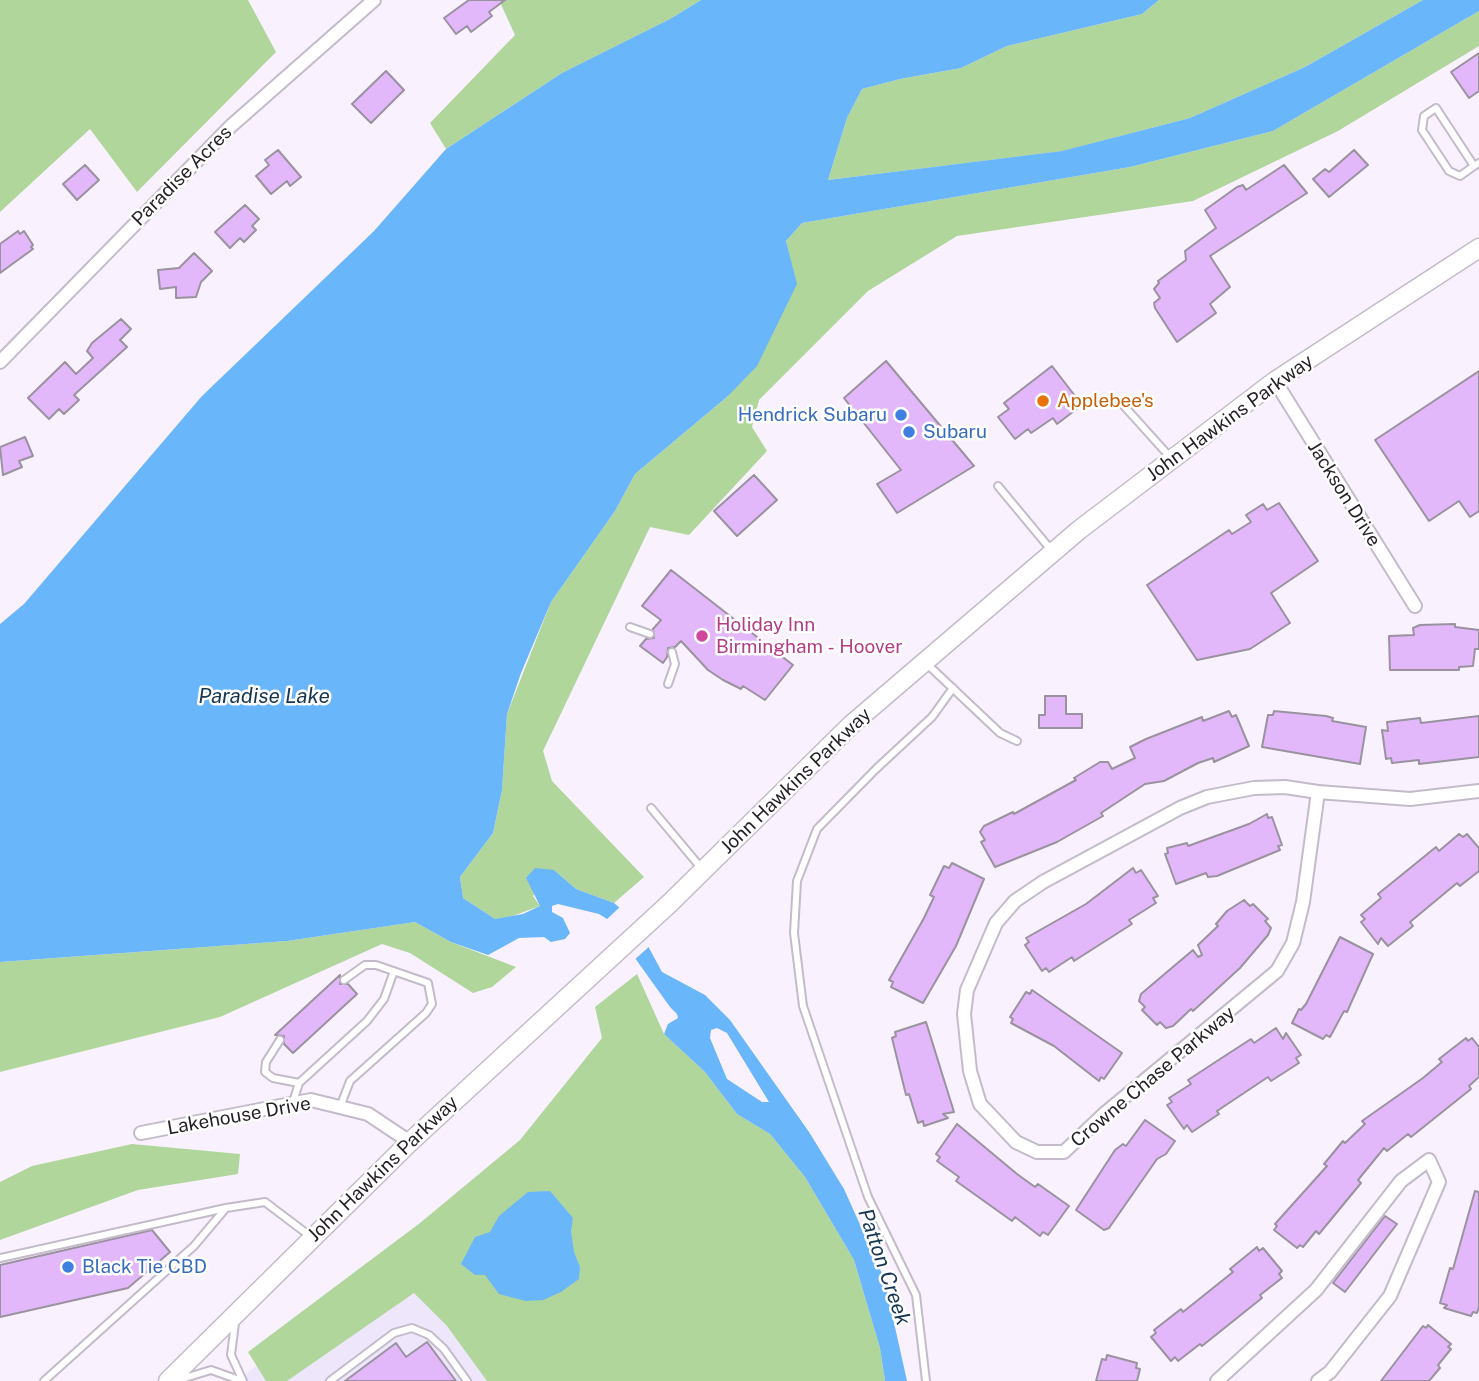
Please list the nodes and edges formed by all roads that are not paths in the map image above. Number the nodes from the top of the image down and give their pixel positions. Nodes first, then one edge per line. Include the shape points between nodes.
1 (374, 0) edge
2 (1476, 165) edge
3 (1479, 248) edge
4 (0, 362) edge
5 (1275, 381) junction
6 (1124, 406) dead end
7 (1172, 459) junction
8 (998, 486) dead end
9 (1053, 552) junction
10 (1415, 606) dead end
11 (630, 627) dead end
12 (650, 634) dead end
13 (672, 652) dead end
14 (925, 662) junction
15 (667, 684) dead end
16 (953, 688) junction
17 (1017, 741) dead end
18 (1479, 791) edge
19 (1318, 792) junction
20 (651, 808) dead end
21 (703, 870) junction
22 (394, 971) junction
23 (344, 980) dead end
24 (280, 1040) dead end
25 (299, 1083) junction
26 (293, 1103) junction
27 (340, 1107) junction
28 (141, 1133) dead end
29 (410, 1142) junction
30 (226, 1208) junction
31 (312, 1237) junction
32 (0, 1258) edge
33 (238, 1309) junction
34 (44, 1381) edge
35 (168, 1381) edge
36 (176, 1381) edge
37 (243, 1381) edge
38 (330, 1381) edge
39 (467, 1381) edge
40 (926, 1381) edge
41 (1217, 1381) edge
42 (1318, 1381) edge

1 - 4 street, Paradise Acres via 231,126
2 - 2 lane via 1436,108 1424,116 1422,130 1454,176
3 - 5 main road, John Hawkins Parkway
5 - 7 main road, John Hawkins Parkway
5 - 10 street, Jackson Drive
6 - 7 lane
7 - 9 main road, John Hawkins Parkway
8 - 9 lane
9 - 14 main road, John Hawkins Parkway
11 - 12 lane
13 - 15 lane via 675,664
14 - 16 lane
14 - 21 main road, John Hawkins Parkway via 852,724
16 - 17 lane via 1000,733
16 - 40 lane via 932,717 817,829 797,881 794,933 803,1006 868,1197 916,1295
18 - 19 street, Crowne Chase Parkway via 1410,799
19 - 19 street, Crowne Chase Parkway via 1254,788 1207,797 1168,814 1015,901 996,923 967,990 964,1014 970,1071 980,1104 997,1126 1037,1152 1064,1152 1277,971 1293,943 1303,902
20 - 21 lane
21 - 29 main road, John Hawkins Parkway
22 - 23 lane via 365,965
22 - 25 lane via 384,999 367,1021
22 - 27 lane via 428,983 432,1004 350,1081
24 - 25 lane via 265,1072
25 - 26 lane
26 - 27 street, Lakehouse Drive via 311,1100
26 - 28 street, Lakehouse Drive
27 - 29 street, Lakehouse Drive via 368,1114
29 - 31 main road, John Hawkins Parkway
30 - 31 lane via 265,1202
30 - 32 lane
30 - 34 lane via 194,1246
31 - 33 main road, John Hawkins Parkway
33 - 35 main road, John Hawkins Parkway
33 - 37 lane via 230,1348
36 - 37 lane via 211,1370
38 - 39 lane via 394,1332 412,1328 444,1349
41 - 42 street via 1316,1290 1395,1187 1429,1160 1439,1182 1390,1296

